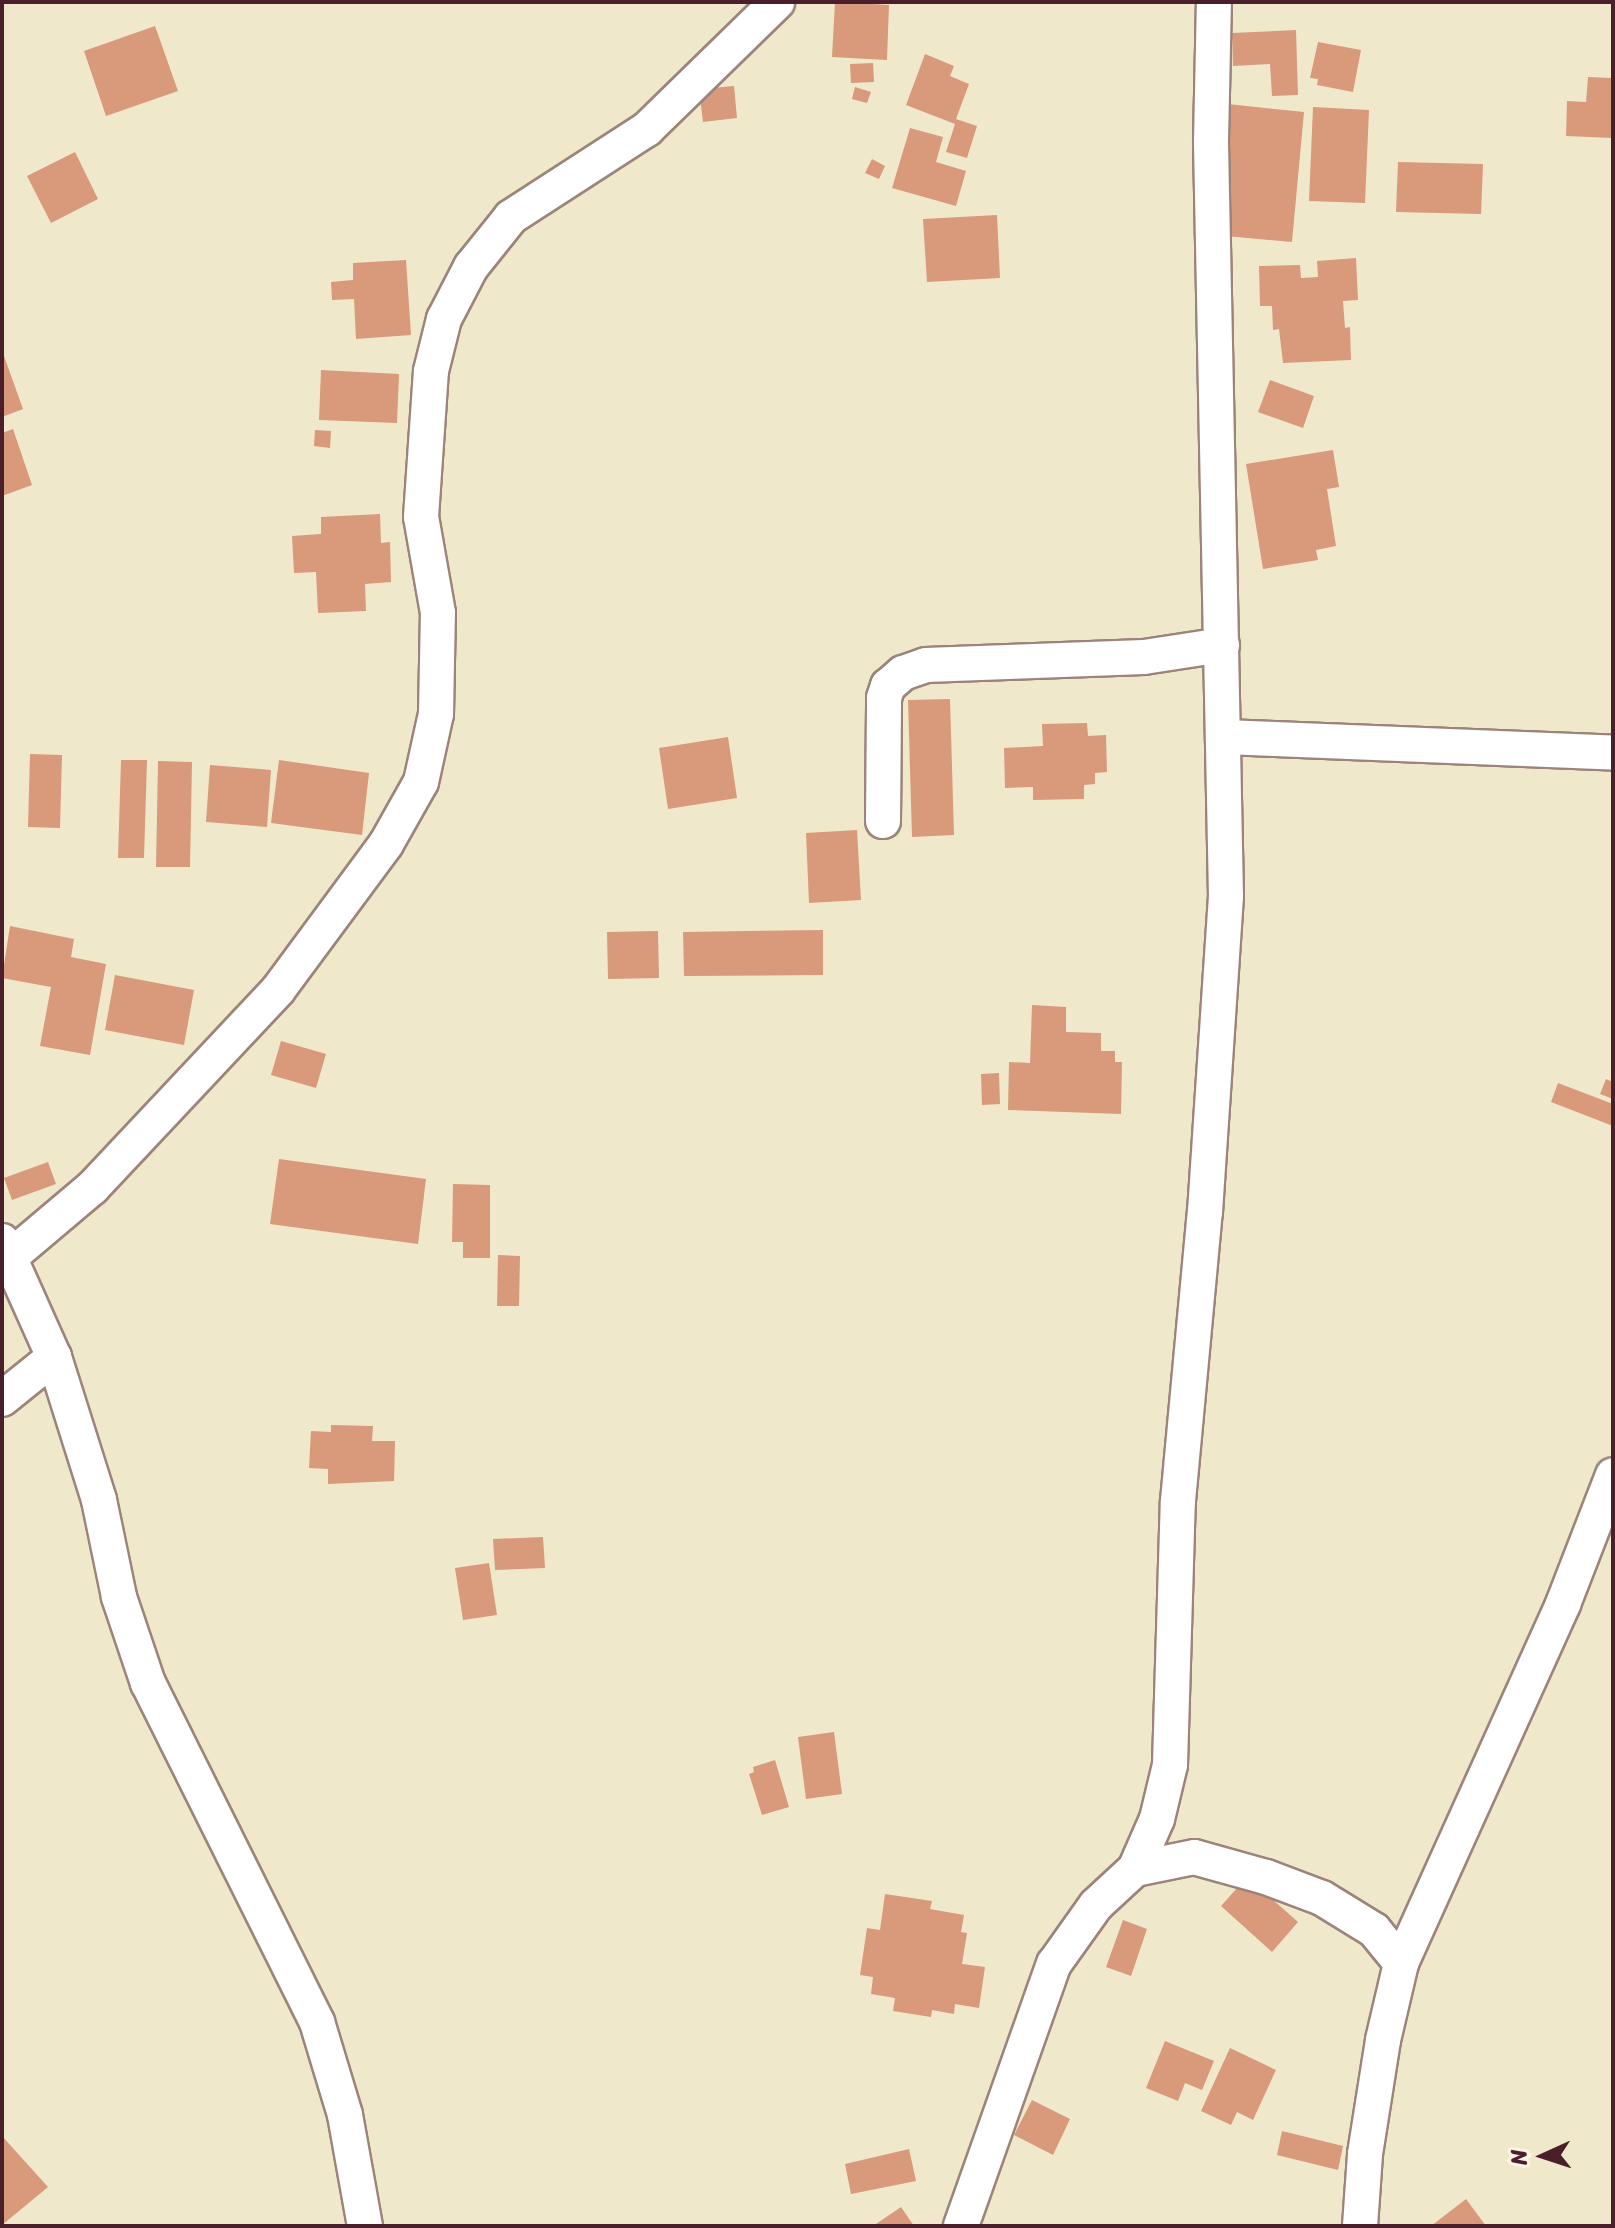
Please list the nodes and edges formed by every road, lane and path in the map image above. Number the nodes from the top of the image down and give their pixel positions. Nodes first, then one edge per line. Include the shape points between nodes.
1 (777, 2) edge
2 (1214, 2) edge
3 (1222, 645) junction
4 (1223, 737) junction
5 (1613, 753) edge
6 (883, 821) dead end
7 (6, 1250) edge
8 (54, 1357) junction
9 (2, 1399) edge
10 (1613, 1475) edge
11 (1135, 1869) junction
12 (1401, 1963) junction
13 (365, 2226) edge
14 (961, 2226) edge
15 (1360, 2226) edge

1 - 7 street via 647,129 511,217 471,267 444,319 431,371 421,517 438,613 436,714 421,782 386,844 278,990 93,1187
2 - 3 street via 1211,141
3 - 4 street
3 - 6 street via 1144,657 926,665 903,673 888,686 884,698
4 - 5 street
4 - 11 street via 1226,897 1205,1212 1178,1501 1170,1765 1157,1819
7 - 8 street
8 - 9 street
8 - 13 street via 99,1500 119,1597 148,1683 317,2022 345,2115
10 - 12 street via 1563,1604
11 - 12 street via 1194,1857 1266,1877 1322,1898 1374,1930
11 - 14 street via 1096,1905 1054,1964
12 - 15 street via 1365,2154

